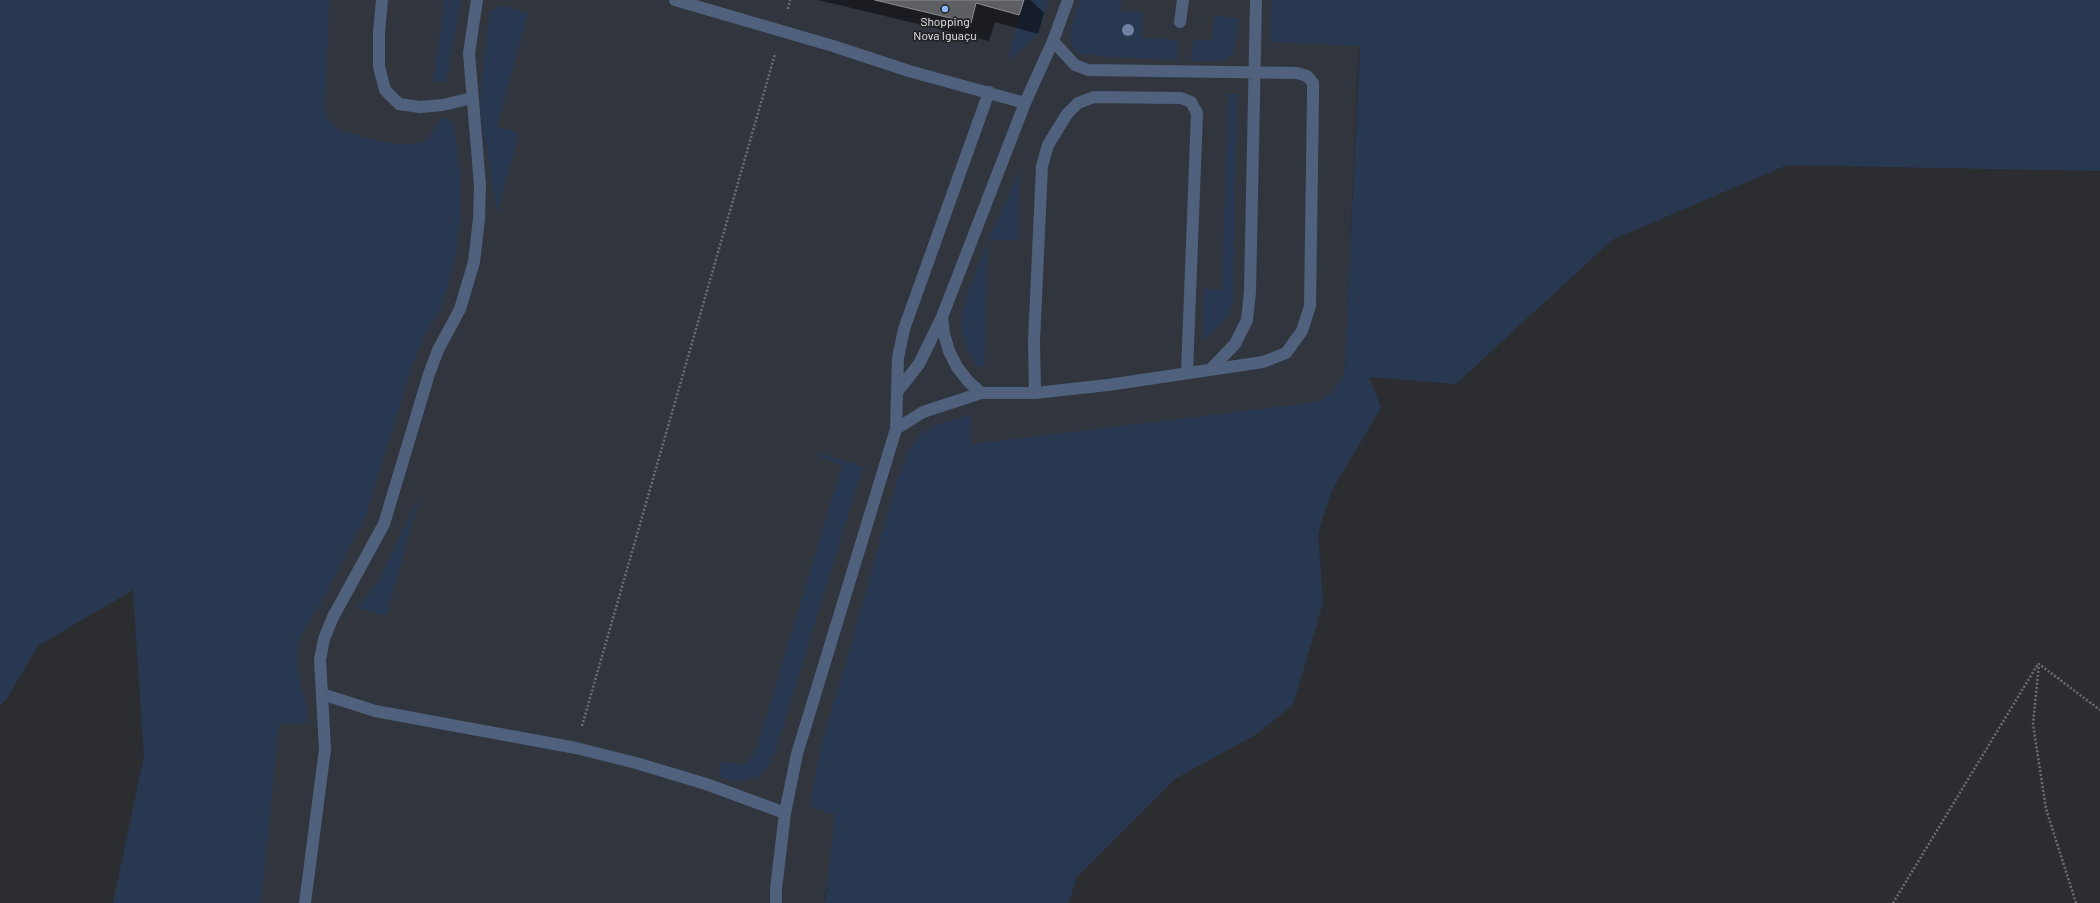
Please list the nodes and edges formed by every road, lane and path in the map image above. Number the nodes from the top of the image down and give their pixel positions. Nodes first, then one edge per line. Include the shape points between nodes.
1 (382, 0) edge
2 (478, 0) edge
3 (675, 0) edge
4 (790, 0) edge
5 (1068, 0) edge
6 (1183, 0) edge
7 (1256, 0) edge
8 (1180, 22) dead end
9 (782, 31) junction
10 (1053, 41) junction
11 (1254, 73) junction
12 (989, 92) junction
13 (472, 98) junction
14 (1025, 103) junction
15 (942, 317) junction
16 (1211, 369) junction
17 (1187, 372) junction
18 (897, 392) junction
19 (981, 393) junction
20 (1035, 393) junction
21 (896, 429) junction
22 (2038, 664) junction
23 (322, 694) junction
24 (2100, 710) edge
25 (576, 748) junction
26 (785, 813) junction
27 (305, 903) edge
28 (776, 903) edge
29 (1893, 903) edge
30 (2076, 903) edge

1 - 13 lane via 378,32 379,67 385,90 399,104 420,107
2 - 13 lane via 469,53
3 - 9 lane
4 - 9 path
5 - 10 lane
6 - 8 lane
7 - 11 lane
9 - 12 lane via 909,71
9 - 25 path
10 - 11 lane via 1075,65 1088,70
10 - 14 lane
11 - 16 lane via 1250,292 1246,320 1235,344
11 - 16 lane via 1297,73 1307,76 1313,83 1310,306 1302,331 1286,353 1263,362
12 - 14 lane
12 - 18 lane via 904,329 898,358
13 - 23 lane via 480,185 474,262 460,309 438,350 429,374 384,524 324,639 320,660
14 - 15 lane
15 - 18 lane via 919,364
15 - 19 lane via 949,351 961,372
16 - 17 lane
17 - 20 lane via 1108,385
17 - 20 lane via 1197,113 1191,102 1181,98 1094,97 1078,103 1067,114 1048,145 1042,166 1034,342
18 - 21 lane
19 - 20 lane
19 - 21 lane via 923,412
21 - 26 lane via 797,754
22 - 24 path
22 - 29 path
22 - 30 path via 2034,724 2046,810
23 - 25 lane via 375,711
23 - 27 lane via 325,749
25 - 26 lane via 699,782
26 - 28 lane

